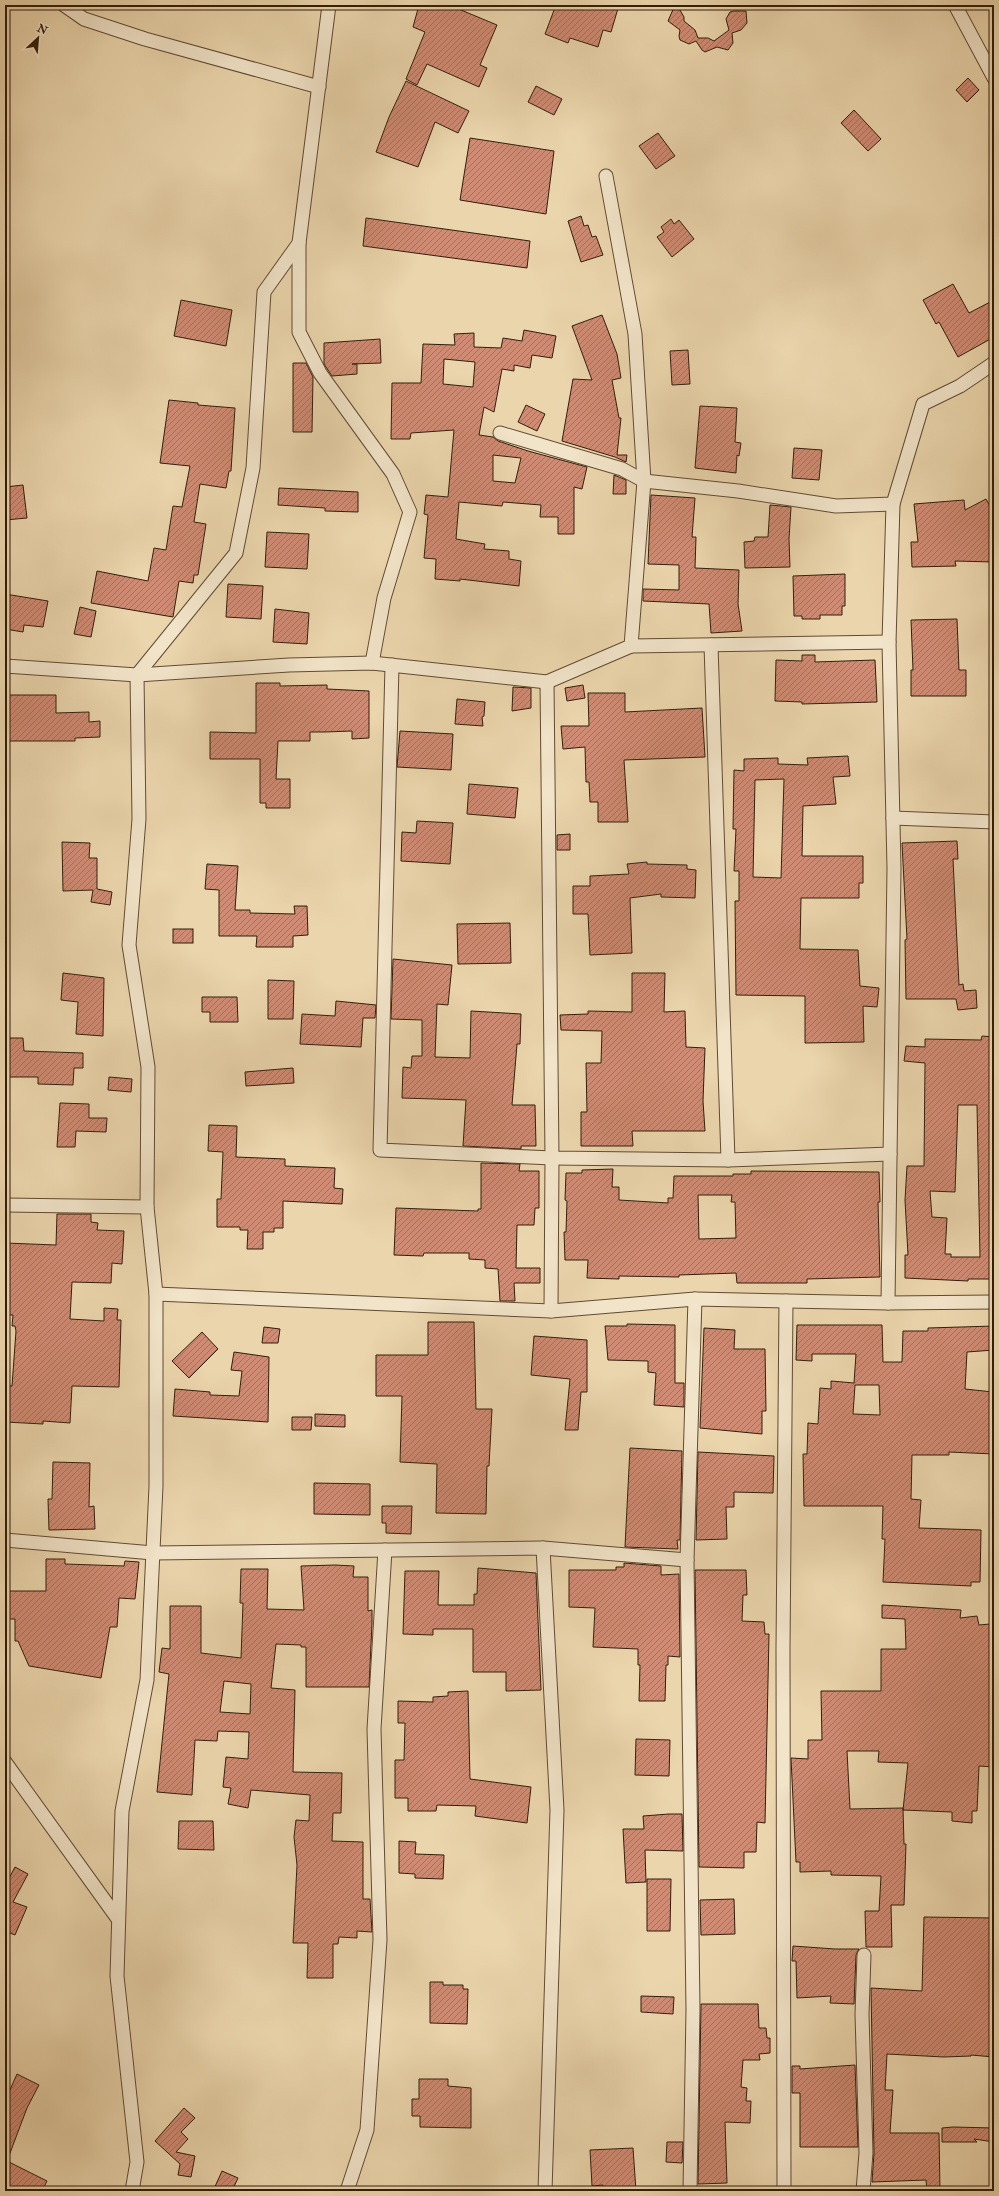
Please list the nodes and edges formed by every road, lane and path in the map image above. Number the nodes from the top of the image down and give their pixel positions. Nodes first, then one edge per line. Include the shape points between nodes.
1 (64, 5) edge
2 (330, 5) edge
3 (955, 5) edge
4 (994, 78) edge
5 (319, 87) junction
6 (606, 176) dead end
7 (298, 243) junction
8 (994, 363) edge
9 (500, 433) dead end
10 (644, 481) junction
11 (893, 504) junction
12 (889, 642) junction
13 (710, 645) junction
14 (631, 646) junction
15 (372, 664) junction
16 (392, 665) junction
17 (5, 666) edge
18 (137, 675) junction
19 (547, 682) junction
20 (893, 818) junction
21 (994, 822) edge
22 (890, 1154) junction
23 (552, 1158) junction
24 (728, 1160) junction
25 (5, 1205) edge
26 (147, 1207) junction
27 (156, 1294) junction
28 (696, 1299) junction
29 (786, 1301) junction
30 (994, 1302) edge
31 (888, 1303) junction
32 (551, 1311) junction
33 (5, 1540) edge
34 (543, 1548) junction
35 (385, 1550) junction
36 (153, 1553) junction
37 (688, 1560) junction
38 (5, 1762) edge
39 (118, 1919) junction
40 (864, 1955) dead end
41 (132, 2191) edge
42 (347, 2191) edge
43 (545, 2191) edge
44 (690, 2191) edge
45 (784, 2191) edge
46 (863, 2191) edge

1 - 5 street via 84,19 145,39
2 - 5 street
3 - 4 street
5 - 7 street
6 - 10 street via 635,334
7 - 15 street via 299,332 320,373 393,474 410,512 384,598
7 - 18 street via 264,292 253,468 236,553
8 - 11 street via 960,386 923,404
9 - 10 street via 622,469
10 - 11 street via 738,491 836,506
10 - 14 street
11 - 12 street
12 - 13 street
12 - 20 street
13 - 14 street
13 - 24 street
14 - 19 street
15 - 16 street
15 - 18 street via 289,665
16 - 19 street
16 - 23 street via 380,1150
17 - 18 street
18 - 26 street via 139,819 129,945 148,1067
19 - 23 street
20 - 21 street
20 - 22 street
22 - 24 street
22 - 31 street
23 - 24 street
23 - 32 street
25 - 26 street
26 - 27 street
27 - 32 street
27 - 36 street via 156,1486
28 - 29 street
28 - 32 street
28 - 37 street
29 - 31 street
29 - 45 street via 782,1650
30 - 31 street
33 - 36 street
34 - 35 street
34 - 37 street
34 - 43 street via 557,1810
35 - 36 street
35 - 42 street via 374,1729 380,1940 367,2130
36 - 39 street via 148,1680 122,1811
37 - 44 street via 693,2010
38 - 39 street
39 - 41 street via 116,1976 137,2162
40 - 46 street via 862,2014 866,2153

